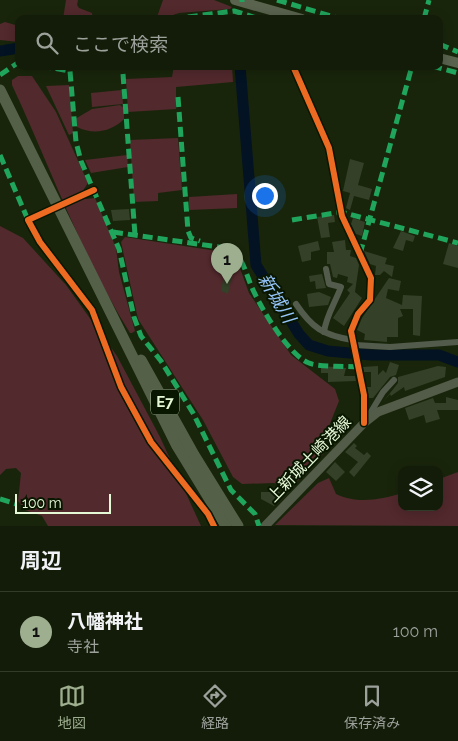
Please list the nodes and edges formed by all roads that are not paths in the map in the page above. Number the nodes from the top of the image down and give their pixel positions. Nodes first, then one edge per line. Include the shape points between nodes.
1 (235, 0) edge
2 (278, 15) edge
3 (443, 59) edge
4 (458, 63) edge
5 (295, 70) edge
6 (0, 90) edge
7 (94, 190) dead end
8 (80, 197) tunnel mouth
9 (38, 216) dead end
10 (326, 269) dead end
11 (92, 276) junction
12 (296, 304) dead end
13 (324, 332) junction
14 (458, 342) edge
15 (354, 344) junction
16 (394, 380) dead end
17 (458, 382) edge
18 (364, 423) junction
19 (214, 526) edge
20 (226, 526) edge
21 (238, 526) edge
22 (267, 526) edge

1 - 2 main road
3 - 4 main road
5 - 15 street via 329,148 342,216 371,278 370,300 352,324
6 - 11 highway, E7
7 - 8 street
9 - 19 street via 28,220 40,242 92,310 121,387 147,434
10 - 13 street via 329,284 341,287 333,310 326,318
11 - 20 highway, E7 via 177,446
11 - 21 highway, E7
12 - 13 street via 312,326
13 - 15 street
14 - 15 street via 390,347
15 - 18 street via 364,395
16 - 18 street
17 - 18 main road, 上新城土崎港線 via 378,412
18 - 22 main road, 上新城土崎港線

